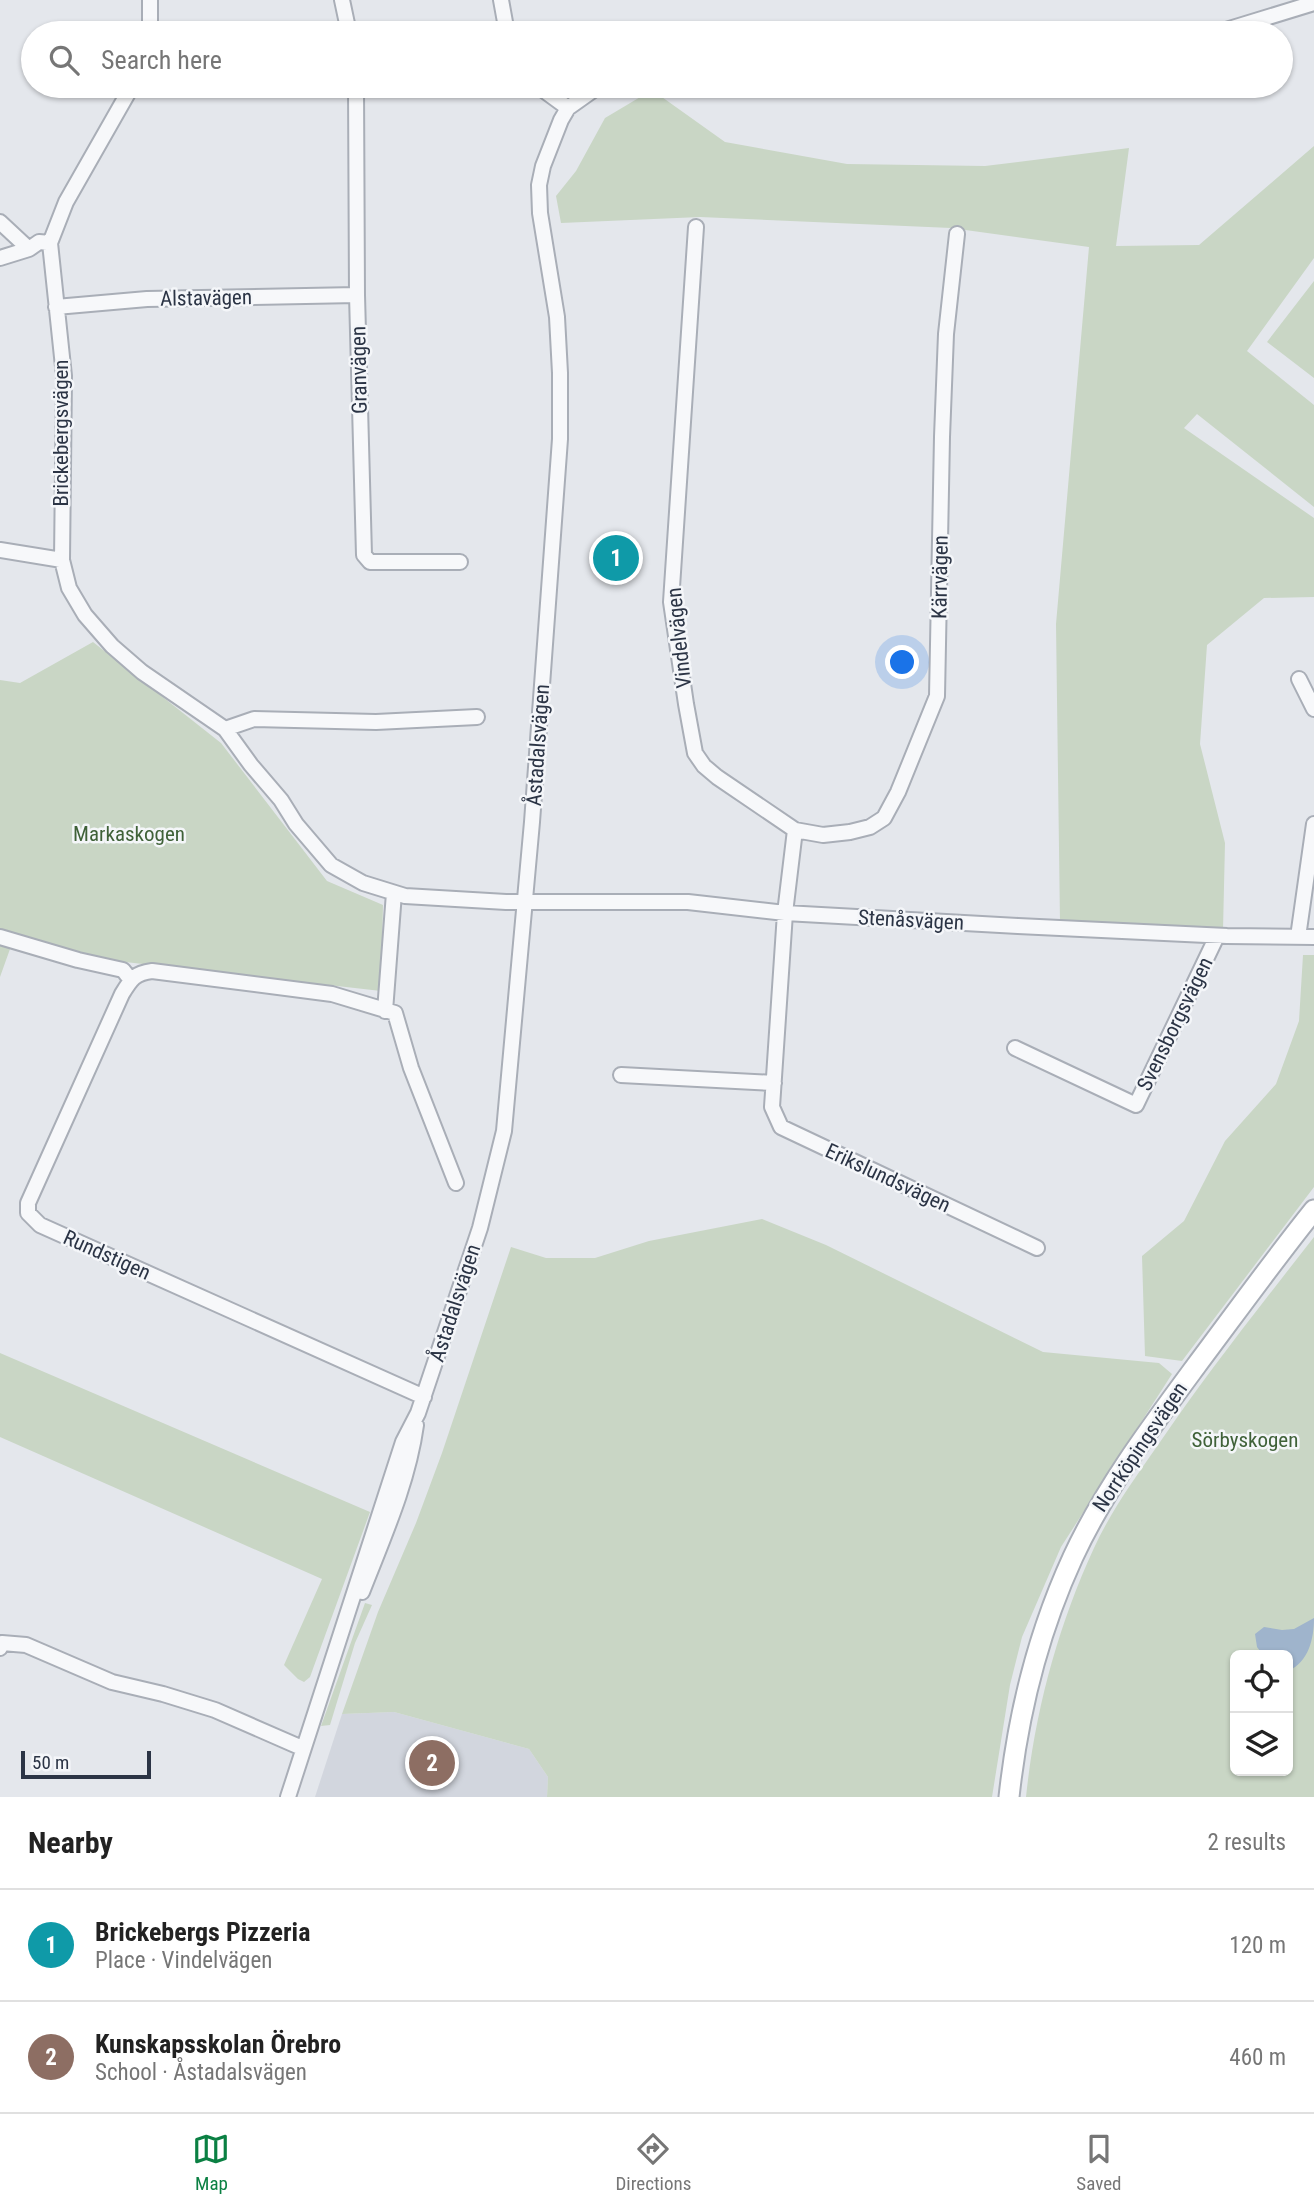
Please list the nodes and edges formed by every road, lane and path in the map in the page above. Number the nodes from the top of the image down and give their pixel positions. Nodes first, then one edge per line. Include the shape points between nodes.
1 (150, 0) edge
2 (342, 0) edge
3 (500, 0) edge
4 (1314, 3) edge
5 (150, 21) edge
6 (346, 21) edge
7 (504, 21) edge
8 (1255, 21) edge
9 (125, 98) edge
10 (356, 98) edge
11 (554, 98) edge
12 (582, 98) edge
13 (568, 108) junction
14 (0, 222) edge
15 (696, 227) dead end
16 (957, 233) dead end
17 (50, 243) junction
18 (29, 249) junction
19 (0, 258) edge
20 (357, 295) junction
21 (56, 307) junction
22 (0, 550) edge
23 (62, 560) junction
24 (460, 562) dead end
25 (1299, 679) dead end
26 (1314, 709) edge
27 (477, 717) dead end
28 (225, 729) junction
29 (1314, 824) edge
30 (796, 830) junction
31 (394, 893) junction
32 (524, 903) junction
33 (785, 913) junction
34 (1217, 936) junction
35 (0, 937) edge
36 (1298, 937) junction
37 (1314, 937) edge
38 (131, 979) junction
39 (385, 1011) junction
40 (1015, 1048) dead end
41 (621, 1075) dead end
42 (774, 1083) junction
43 (456, 1182) dead end
44 (1314, 1210) edge
45 (1037, 1248) dead end
46 (424, 1397) junction
47 (0, 1648) edge
48 (302, 1748) junction
49 (288, 1797) edge
50 (1009, 1797) edge

1 - 5 street
2 - 6 street
3 - 7 street
4 - 8 street
9 - 17 street, Brickebergsvägen via 66,202
10 - 20 street, Granvägen
11 - 13 street
12 - 13 street, Åstadalsvägen
13 - 32 street, Åstadalsvägen via 552,141 540,185 557,317 560,439
14 - 18 street
15 - 30 street, Vindelvägen via 671,603 695,753 717,777
16 - 30 street, Kärrvägen via 946,346 937,696 884,818 850,832 822,835
17 - 18 street via 39,242
17 - 21 street, Brickebergsvägen
18 - 19 street
20 - 21 street, Alstavägen via 147,299
20 - 24 street, Granvägen via 364,555 370,562
21 - 23 street, Brickebergsvägen via 65,409
22 - 23 street
23 - 28 street, Brickebergsvägen via 69,588 85,615 113,646 142,673
25 - 26 street
27 - 28 street via 376,722 254,719
28 - 31 street, Brickebergsvägen via 331,865
29 - 36 street
30 - 33 street
31 - 32 street, Brickebergsvägen
31 - 39 street
32 - 33 street, Stenåsvägen via 688,902
32 - 46 street, Åstadalsvägen via 504,1131 480,1228
33 - 34 street, Stenåsvägen
33 - 42 street, Erikslundsvägen
34 - 36 street, Stenåsvägen
34 - 40 street, Svensborgsvägen via 1136,1105
35 - 38 street via 123,970
36 - 37 street, Stenåsvägen
38 - 39 street via 152,971 332,994
38 - 46 street, Rundstigen via 28,1203 32,1220
39 - 43 street via 395,1013 411,1068
41 - 42 street
42 - 45 street, Erikslundsvägen via 772,1107 781,1127
44 - 50 main road, Norrköpingsvägen via 1191,1373 1091,1520 1056,1597 1025,1698
46 - 48 street, Åstadalsvägen via 403,1442
47 - 48 street via 2,1643 26,1645 112,1682 215,1710
48 - 49 street, Åstadalsvägen

